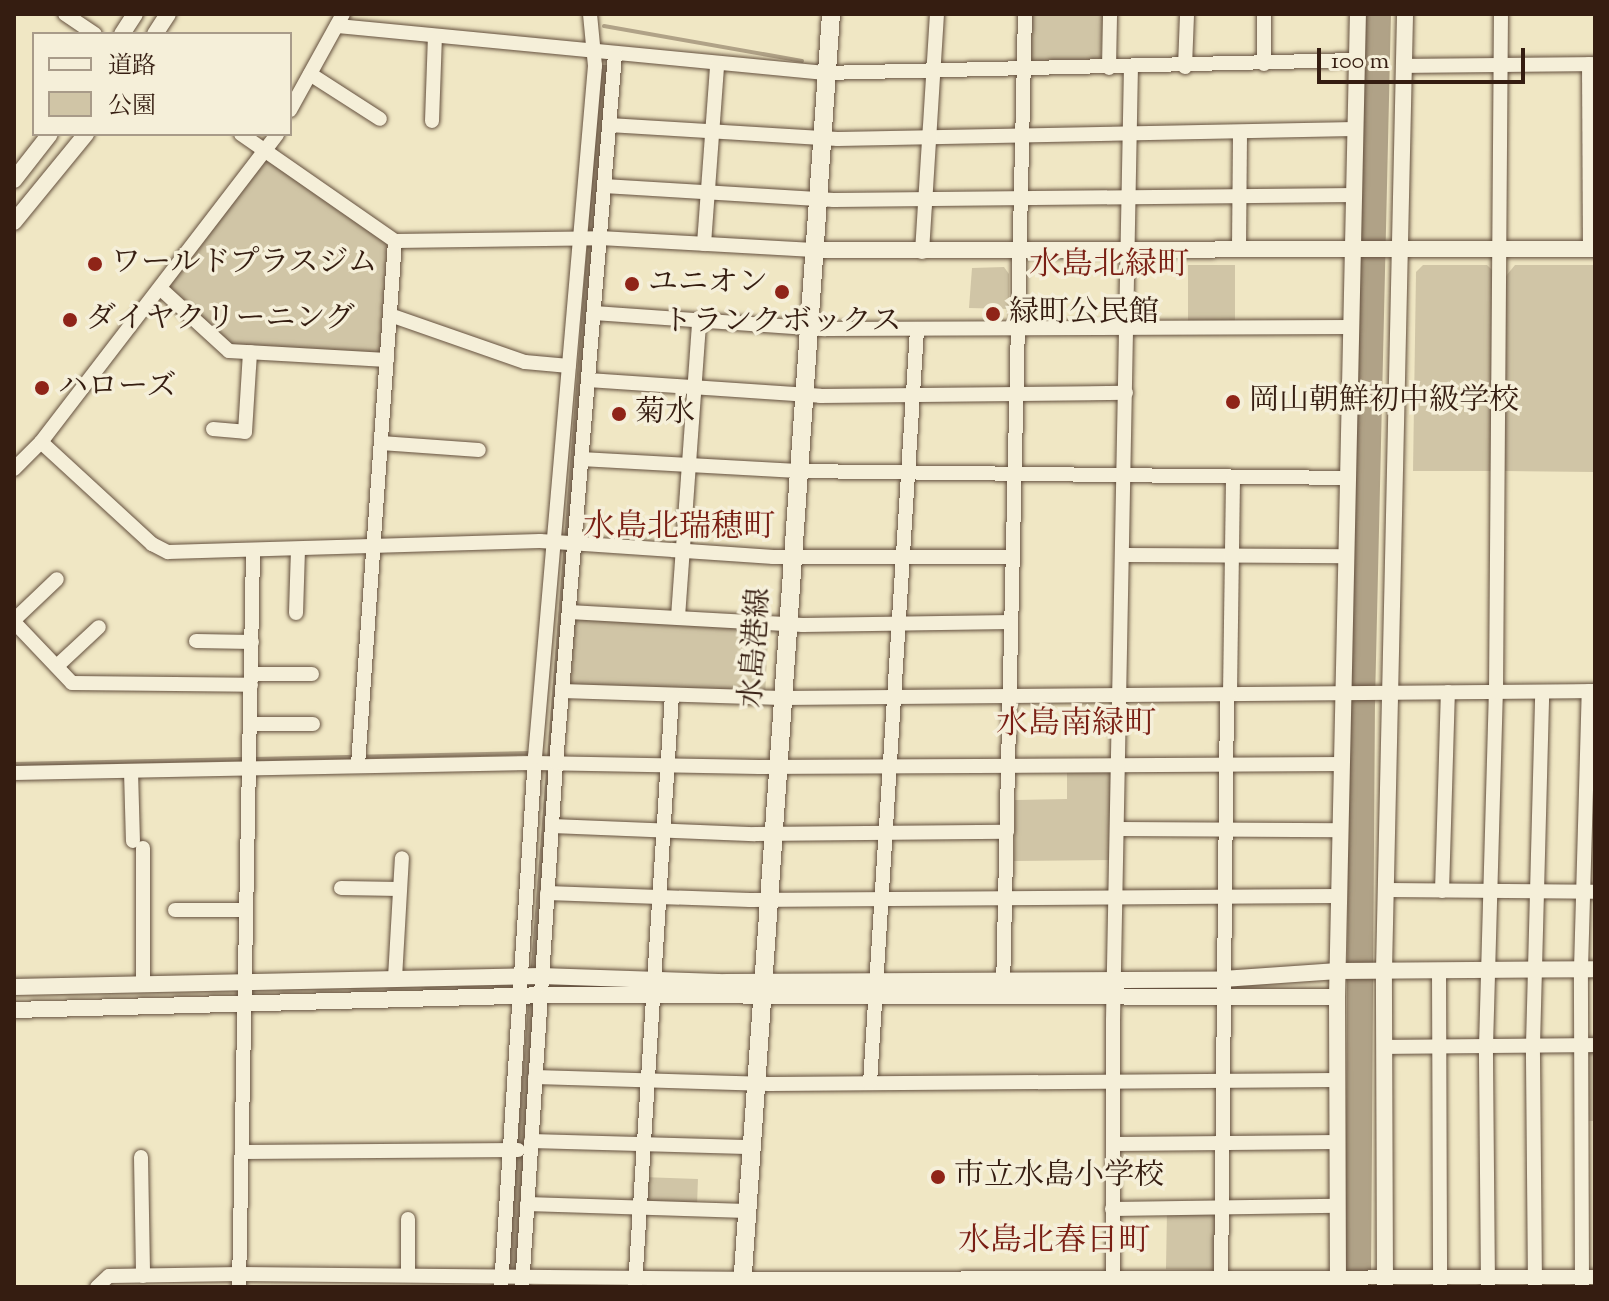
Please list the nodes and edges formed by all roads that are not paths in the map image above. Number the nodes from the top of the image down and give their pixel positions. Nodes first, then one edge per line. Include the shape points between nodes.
1 (65, 14) edge
2 (135, 14) edge
3 (168, 14) edge
4 (590, 14) edge
5 (831, 14) edge
6 (937, 14) edge
7 (1025, 14) edge
8 (1110, 14) edge
9 (1187, 14) edge
10 (1264, 14) edge
11 (1358, 14) edge
12 (1405, 14) edge
13 (1501, 14) edge
14 (340, 20) edge
15 (92, 32) edge
16 (123, 32) edge
17 (156, 32) edge
18 (435, 36) junction
19 (603, 54) junction
20 (1357, 60) junction
21 (1264, 64) junction
22 (1592, 64) edge
23 (717, 65) junction
24 (1501, 65) junction
25 (1404, 66) junction
26 (1185, 67) junction
27 (1109, 68) junction
28 (1131, 68) junction
29 (1024, 70) junction
30 (932, 71) junction
31 (824, 73) junction
32 (310, 74) junction
33 (292, 106) edge
34 (380, 119) dead end
35 (432, 121) dead end
36 (609, 125) junction
37 (1355, 129) junction
38 (712, 132) junction
39 (1240, 132) junction
40 (1131, 134) junction
41 (48, 136) edge
42 (84, 136) edge
43 (244, 136) edge
44 (276, 136) edge
45 (1022, 136) junction
46 (821, 138) junction
47 (927, 138) junction
48 (267, 151) junction
49 (14, 180) edge
50 (604, 186) junction
51 (708, 192) junction
52 (1355, 195) junction
53 (1239, 196) junction
54 (1130, 197) junction
55 (817, 199) junction
56 (924, 199) junction
57 (1022, 199) junction
58 (14, 222) edge
59 (589, 238) junction
60 (395, 241) junction
61 (704, 244) junction
62 (1129, 249) junction
63 (1239, 249) junction
64 (1359, 249) junction
65 (1393, 249) junction
66 (1500, 249) junction
67 (1592, 249) edge
68 (814, 250) junction
69 (1019, 250) junction
70 (922, 252) junction
71 (161, 289) junction
72 (594, 313) junction
73 (390, 315) junction
74 (699, 322) junction
75 (1127, 326) junction
76 (1352, 327) junction
77 (808, 328) junction
78 (1017, 328) junction
79 (917, 329) junction
80 (250, 352) junction
81 (387, 360) junction
82 (569, 366) junction
83 (588, 380) junction
84 (695, 389) junction
85 (1126, 393) junction
86 (803, 395) junction
87 (913, 395) junction
88 (1015, 395) junction
89 (213, 429) dead end
90 (41, 442) junction
91 (381, 443) junction
92 (479, 450) dead end
93 (581, 459) junction
94 (690, 465) junction
95 (14, 469) edge
96 (798, 471) junction
97 (909, 471) junction
98 (1015, 472) junction
99 (1124, 478) junction
100 (1233, 478) junction
101 (1349, 478) junction
102 (564, 542) junction
103 (374, 544) junction
104 (683, 549) junction
105 (298, 550) junction
106 (253, 552) junction
107 (904, 555) junction
108 (1123, 555) junction
109 (1232, 555) junction
110 (791, 556) junction
111 (1347, 556) junction
112 (1013, 557) junction
113 (57, 579) dead end
114 (569, 612) junction
115 (296, 613) dead end
116 (678, 617) junction
117 (14, 621) edge
118 (1011, 622) junction
119 (786, 623) junction
120 (899, 623) junction
121 (99, 627) dead end
122 (196, 641) dead end
123 (252, 642) junction
124 (57, 666) junction
125 (312, 674) dead end
126 (252, 679) junction
127 (562, 691) junction
128 (1592, 691) edge
129 (1387, 692) junction
130 (1448, 692) junction
131 (1496, 692) junction
132 (1542, 692) junction
133 (1349, 693) junction
134 (1009, 694) junction
135 (1121, 694) junction
136 (1228, 694) junction
137 (672, 695) junction
138 (894, 695) junction
139 (782, 698) junction
140 (250, 724) junction
141 (313, 724) dead end
142 (358, 760) junction
143 (542, 760) junction
144 (249, 763) junction
145 (890, 764) junction
146 (1226, 764) junction
147 (1342, 764) junction
148 (668, 765) junction
149 (1008, 765) junction
150 (1119, 765) junction
151 (776, 766) junction
152 (131, 771) junction
153 (14, 773) edge
154 (1590, 811) edge
155 (544, 821) junction
156 (1118, 829) junction
157 (1225, 830) junction
158 (1341, 830) junction
159 (663, 831) junction
160 (886, 832) junction
161 (1007, 832) junction
162 (771, 833) junction
163 (402, 858) dead end
164 (341, 888) dead end
165 (399, 889) junction
166 (1386, 890) junction
167 (1442, 891) junction
168 (1490, 892) junction
169 (1538, 892) junction
170 (1589, 892) edge
171 (547, 893) junction
172 (1224, 896) junction
173 (1339, 896) junction
174 (659, 897) junction
175 (881, 897) junction
176 (1116, 898) junction
177 (1005, 899) junction
178 (768, 900) junction
179 (175, 910) dead end
180 (246, 910) junction
181 (1536, 969) junction
182 (1588, 969) edge
183 (1377, 970) junction
184 (1439, 970) junction
185 (1488, 970) junction
186 (1344, 971) junction
187 (531, 976) junction
188 (395, 978) junction
189 (653, 978) junction
190 (876, 979) junction
191 (1004, 979) junction
192 (1223, 979) junction
193 (1115, 980) junction
194 (245, 982) junction
195 (143, 984) junction
196 (14, 987) edge
197 (762, 989) junction
198 (530, 996) junction
199 (651, 997) junction
200 (875, 997) junction
201 (1003, 997) junction
202 (1337, 997) junction
203 (1222, 998) junction
204 (1258, 998) junction
205 (1114, 999) junction
206 (244, 1004) junction
207 (14, 1010) edge
208 (1533, 1045) junction
209 (1588, 1045) edge
210 (1440, 1046) junction
211 (1486, 1046) junction
212 (1384, 1047) junction
213 (535, 1077) junction
214 (647, 1079) junction
215 (1221, 1079) junction
216 (1113, 1080) junction
217 (1338, 1080) junction
218 (755, 1082) junction
219 (870, 1083) junction
220 (1588, 1126) edge
221 (1338, 1142) junction
222 (642, 1144) junction
223 (1113, 1144) junction
224 (1221, 1144) junction
225 (531, 1146) junction
226 (751, 1147) junction
227 (509, 1150) junction
228 (242, 1152) junction
229 (141, 1157) dead end
230 (527, 1204) junction
231 (1338, 1206) junction
232 (638, 1207) junction
233 (1221, 1208) junction
234 (1112, 1209) junction
235 (747, 1211) junction
236 (408, 1219) dead end
237 (408, 1274) junction
238 (143, 1276) junction
239 (512, 1278) edge
240 (240, 1280) edge
241 (362, 1280) edge
242 (1343, 1280) edge
243 (1380, 1280) edge
244 (1586, 1280) edge
245 (1221, 1282) edge
246 (1440, 1282) edge
247 (1488, 1282) edge
248 (1535, 1282) edge
249 (635, 1283) edge
250 (742, 1283) edge
251 (856, 1283) edge
252 (1000, 1283) edge
253 (1113, 1283) edge
254 (97, 1287) edge

1 - 15 street
2 - 16 street
3 - 17 street
4 - 19 street
5 - 31 main road, 水島港線
6 - 30 street
7 - 29 street
8 - 27 street
9 - 26 street
10 - 21 street
11 - 20 street
12 - 25 street
13 - 24 street
14 - 18 street
14 - 32 street
18 - 19 street
18 - 35 street
19 - 23 street
19 - 36 street
19 - 59 street via 595,66
20 - 21 street
20 - 37 street
21 - 26 street
22 - 24 street
22 - 67 street
23 - 31 street
23 - 38 street
24 - 25 street
24 - 66 street
25 - 65 street
26 - 28 street
27 - 28 street
27 - 29 street
28 - 40 street
29 - 30 street
29 - 45 street
30 - 31 street
30 - 47 street
31 - 46 main road, 水島港線
32 - 33 street
32 - 34 street
36 - 38 street
36 - 50 street
37 - 39 street
37 - 52 street
38 - 46 street
38 - 51 street
39 - 40 street
39 - 53 street
40 - 45 street
40 - 54 street
41 - 49 street
42 - 58 street
43 - 48 street
44 - 48 street
45 - 47 street
45 - 57 street
46 - 47 street
46 - 55 main road, 水島港線
47 - 56 street
48 - 60 street
48 - 71 street
50 - 51 street
50 - 59 street
51 - 55 street
51 - 61 street
52 - 53 street
52 - 64 street
53 - 54 street
53 - 63 street
54 - 57 street
54 - 62 street
55 - 56 street
55 - 68 main road, 水島港線
56 - 57 street
56 - 70 street
57 - 69 street
59 - 60 street
59 - 61 street
59 - 72 street
59 - 82 street
60 - 73 street
61 - 68 street
62 - 63 street
62 - 69 street
62 - 75 street
63 - 64 street
64 - 65 street
64 - 76 street
65 - 66 street
65 - 129 street
66 - 67 street
66 - 131 street
68 - 70 street
68 - 77 main road, 水島港線
69 - 70 street
69 - 78 street
71 - 80 street via 229,351
71 - 90 street
72 - 74 street
72 - 83 street
73 - 81 street
73 - 82 street via 525,362
74 - 77 street
74 - 84 street
75 - 76 street
75 - 78 street
75 - 85 street
76 - 101 street
77 - 79 street
77 - 86 main road, 水島港線
78 - 79 street
78 - 88 street
79 - 87 street
80 - 81 street
80 - 89 street via 245,432
81 - 91 street
82 - 102 street
83 - 84 street
83 - 93 street
84 - 86 street
84 - 94 street
85 - 88 street
85 - 99 street
86 - 87 street
86 - 96 main road, 水島港線
87 - 88 street
87 - 97 street
88 - 98 street
90 - 95 street
90 - 106 street via 152,544 168,552
91 - 92 street
91 - 103 street
93 - 94 street
93 - 102 street
94 - 96 street
94 - 104 street
96 - 97 street
96 - 110 main road, 水島港線
97 - 98 street
97 - 107 street
98 - 99 street
98 - 112 street
99 - 100 street
99 - 108 street
100 - 101 street
100 - 109 street
101 - 111 street
102 - 103 street
102 - 104 street
102 - 114 street
102 - 143 street
103 - 105 street
103 - 142 street
104 - 110 street
104 - 116 street
105 - 106 street
105 - 115 street
106 - 123 street
107 - 110 street
107 - 112 street
107 - 120 street
108 - 109 street
108 - 135 street
109 - 111 street
109 - 136 street
110 - 119 main road, 水島港線
111 - 133 street
112 - 118 street
113 - 117 street
114 - 116 street
114 - 127 street
116 - 119 street
117 - 124 street
118 - 120 street
118 - 134 street
119 - 120 street
119 - 139 main road, 水島港線
120 - 138 street
121 - 124 street
122 - 123 street
123 - 126 street
124 - 126 street via 72,683
125 - 126 street
126 - 140 street
127 - 137 street
127 - 143 street
128 - 132 street
128 - 154 street
129 - 130 street
129 - 133 street
129 - 166 street
130 - 131 street
130 - 167 street
131 - 132 street
131 - 168 street
132 - 169 street
133 - 136 street
133 - 147 street
134 - 135 street
134 - 138 street
134 - 149 street
135 - 136 street
135 - 150 street
136 - 146 street
137 - 139 street
137 - 148 street
138 - 139 street
138 - 145 street
139 - 151 main road, 水島港線
140 - 141 street
140 - 144 street
142 - 143 street
142 - 144 street
143 - 148 street
143 - 155 street
143 - 155 street
144 - 152 street
144 - 180 street
145 - 149 street
145 - 151 street
145 - 160 street
146 - 147 street
146 - 150 street
146 - 157 street
147 - 158 street
148 - 151 street
148 - 159 street
149 - 150 street
149 - 161 street
150 - 156 street
151 - 162 main road, 水島港線
152 - 153 street
152 - 195 street
154 - 170 street
155 - 159 street
155 - 171 street
155 - 187 street
156 - 157 street
156 - 176 street
157 - 158 street
157 - 172 street
158 - 173 street
159 - 162 street
159 - 174 street
160 - 161 street
160 - 162 street
160 - 175 street
161 - 177 street
162 - 178 main road, 水島港線
163 - 165 street
164 - 165 street
165 - 188 street
166 - 167 street
166 - 183 street
167 - 168 street
168 - 169 street
168 - 185 street
169 - 170 street
169 - 181 street
170 - 182 street
171 - 174 street
171 - 187 street
172 - 173 street
172 - 176 street
172 - 192 street
173 - 186 street
174 - 178 street
174 - 189 street
175 - 177 street
175 - 178 street
175 - 190 street
176 - 177 street
176 - 193 street
177 - 191 street
178 - 197 main road, 水島港線
179 - 180 street
180 - 194 street
181 - 182 street
181 - 185 street
181 - 208 street
182 - 209 street
183 - 184 street
183 - 186 street
183 - 212 street
184 - 185 street
184 - 210 street
185 - 211 street
186 - 192 street
186 - 202 street
186 - 204 street
187 - 188 street
187 - 189 street
187 - 198 street
188 - 194 street
189 - 197 street
189 - 199 street
190 - 191 street
190 - 197 street
190 - 200 street
191 - 193 street
191 - 201 street
192 - 193 street
192 - 203 street
193 - 205 street
194 - 195 street
194 - 206 street
195 - 196 street
197 - 199 street
197 - 200 street
197 - 218 main road, 水島港線
198 - 199 street
198 - 206 street
198 - 213 street
198 - 227 street
199 - 214 street
200 - 201 street
200 - 219 street
201 - 205 street
202 - 204 street
202 - 217 street
203 - 204 street
203 - 205 street
203 - 215 street
205 - 216 street
206 - 207 street
206 - 228 street
208 - 209 street
208 - 211 street
208 - 248 street
209 - 220 street
210 - 211 street
210 - 212 street
210 - 246 street
211 - 247 street
212 - 243 street
213 - 214 street
213 - 225 street
214 - 218 street
214 - 222 street
215 - 216 street
215 - 217 street
215 - 224 street
216 - 219 street
216 - 223 street
217 - 221 street
218 - 219 street
218 - 226 main road, 水島港線
220 - 244 street
221 - 224 street
221 - 231 street
222 - 225 street
222 - 226 street
222 - 232 street
223 - 224 street
223 - 234 street
224 - 233 street
225 - 227 street
225 - 230 street
226 - 235 main road, 水島港線
227 - 228 street
227 - 239 street
228 - 240 street
229 - 238 street
230 - 232 street
230 - 239 street
231 - 233 street
231 - 242 street
232 - 235 street
232 - 249 street
233 - 234 street
233 - 245 street
234 - 253 street
235 - 250 main road, 水島港線
236 - 237 street
237 - 239 street
237 - 241 street
238 - 240 street
238 - 254 street via 109,1276
239 - 249 street
240 - 241 street
242 - 243 street
242 - 245 street
243 - 246 street
244 - 248 street
245 - 253 street
246 - 247 street
247 - 248 street
249 - 250 street
250 - 251 street
251 - 252 street
252 - 253 street

